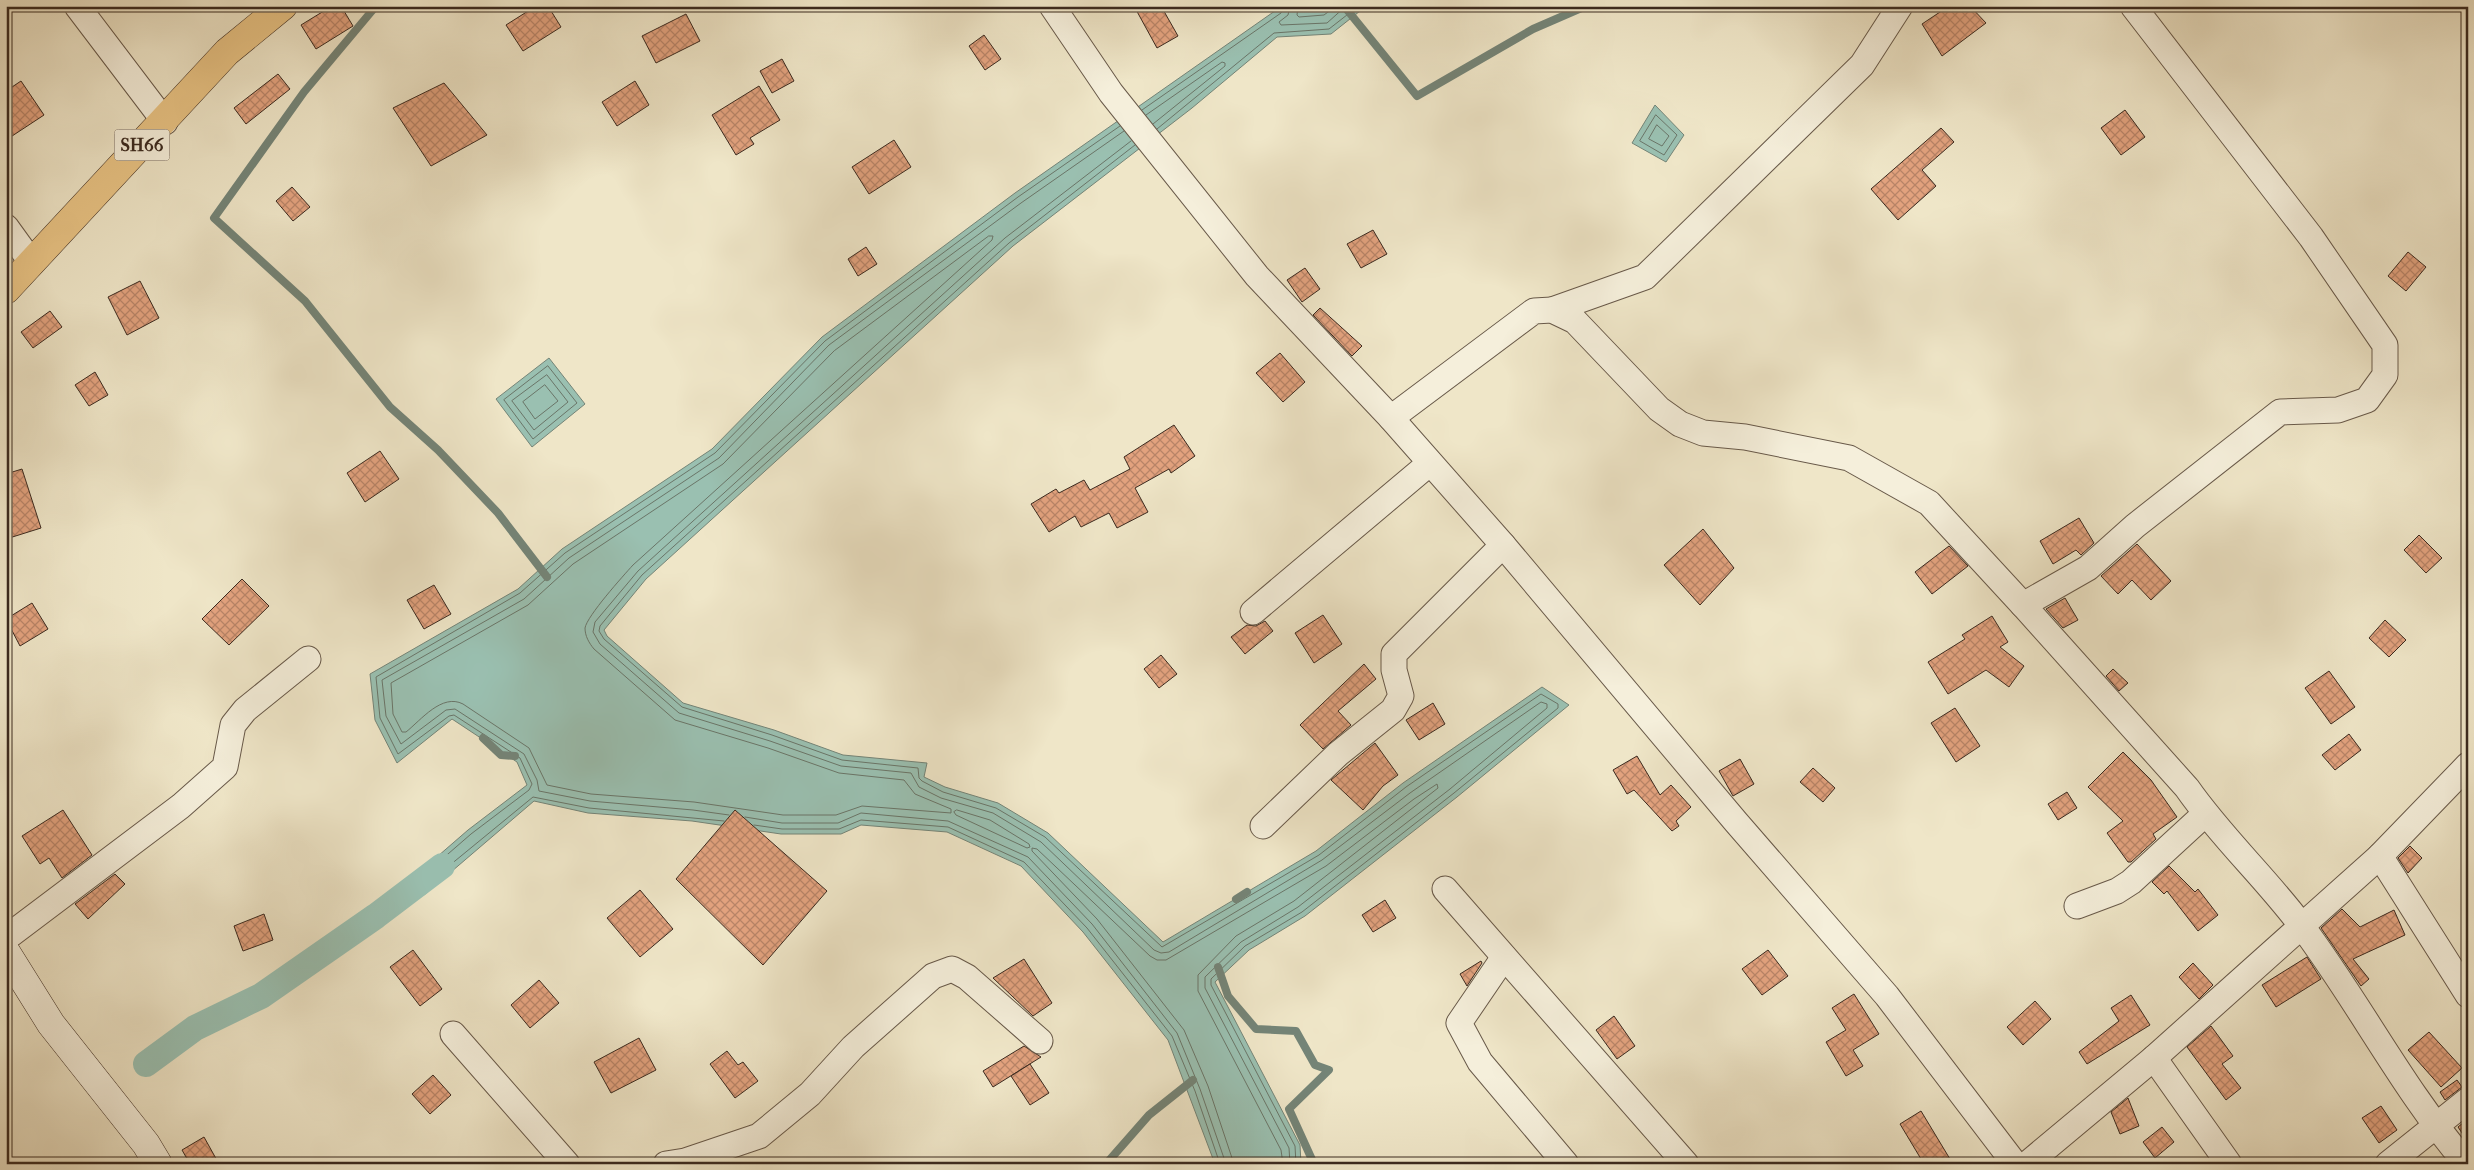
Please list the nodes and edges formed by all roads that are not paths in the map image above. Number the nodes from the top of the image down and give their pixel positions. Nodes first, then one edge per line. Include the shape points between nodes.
1 (77, 6) edge
2 (283, 6) edge
3 (1052, 6) edge
4 (1900, 6) edge
5 (2133, 6) edge
6 (165, 122) junction
7 (6, 228) edge
8 (32, 263) junction
9 (6, 290) edge
10 (1552, 310) junction
11 (1391, 418) junction
12 (1430, 463) junction
13 (1503, 545) junction
14 (2024, 605) junction
15 (1253, 612) dead end
16 (308, 659) dead end
17 (2468, 765) edge
18 (2205, 814) junction
19 (1263, 826) dead end
20 (2380, 856) junction
21 (1445, 889) dead end
22 (2076, 906) dead end
23 (2301, 925) junction
24 (6, 938) edge
25 (6, 952) edge
26 (1504, 957) junction
27 (2468, 995) edge
28 (453, 1034) dead end
29 (1040, 1041) dead end
30 (2154, 1058) junction
31 (2468, 1100) edge
32 (2436, 1126) junction
33 (158, 1164) edge
34 (567, 1164) edge
35 (666, 1164) edge
36 (1566, 1164) edge
37 (1686, 1164) edge
38 (2015, 1164) edge
39 (2027, 1164) edge
40 (2229, 1164) edge
41 (2388, 1164) edge
42 (2467, 1164) edge

1 - 6 street
2 - 6 main road, SH66 via 227,52
3 - 11 street via 1110,93 1257,276
4 - 10 street via 1862,65 1645,277
5 - 14 street via 2312,237 2385,345 2385,375 2367,400 2338,410 2280,412 2088,568
6 - 8 main road, SH66
7 - 8 street
8 - 9 main road, SH66
10 - 11 street via 1534,311
10 - 14 street via 1575,322 1659,409 1680,424 1703,433 1745,437 1849,458 1929,503
11 - 12 street
12 - 13 street
12 - 15 street
13 - 19 street via 1394,654 1394,670 1401,696 1393,710 1338,754
13 - 38 street via 1887,996
14 - 18 street via 2187,788
16 - 24 street via 233,725 225,767 207,784
17 - 20 street
18 - 22 street via 2131,882 2117,891
18 - 23 street
20 - 23 street
20 - 27 street
21 - 26 street
23 - 30 street
23 - 32 street
25 - 33 main road via 51,1024 146,1144
26 - 36 street via 1459,1023 1480,1062
26 - 37 street
28 - 34 street
29 - 35 street via 967,977 952,969 934,976 853,1047 810,1094 759,1136 685,1161
30 - 39 street
30 - 40 street
31 - 32 street
32 - 41 street
32 - 42 street

